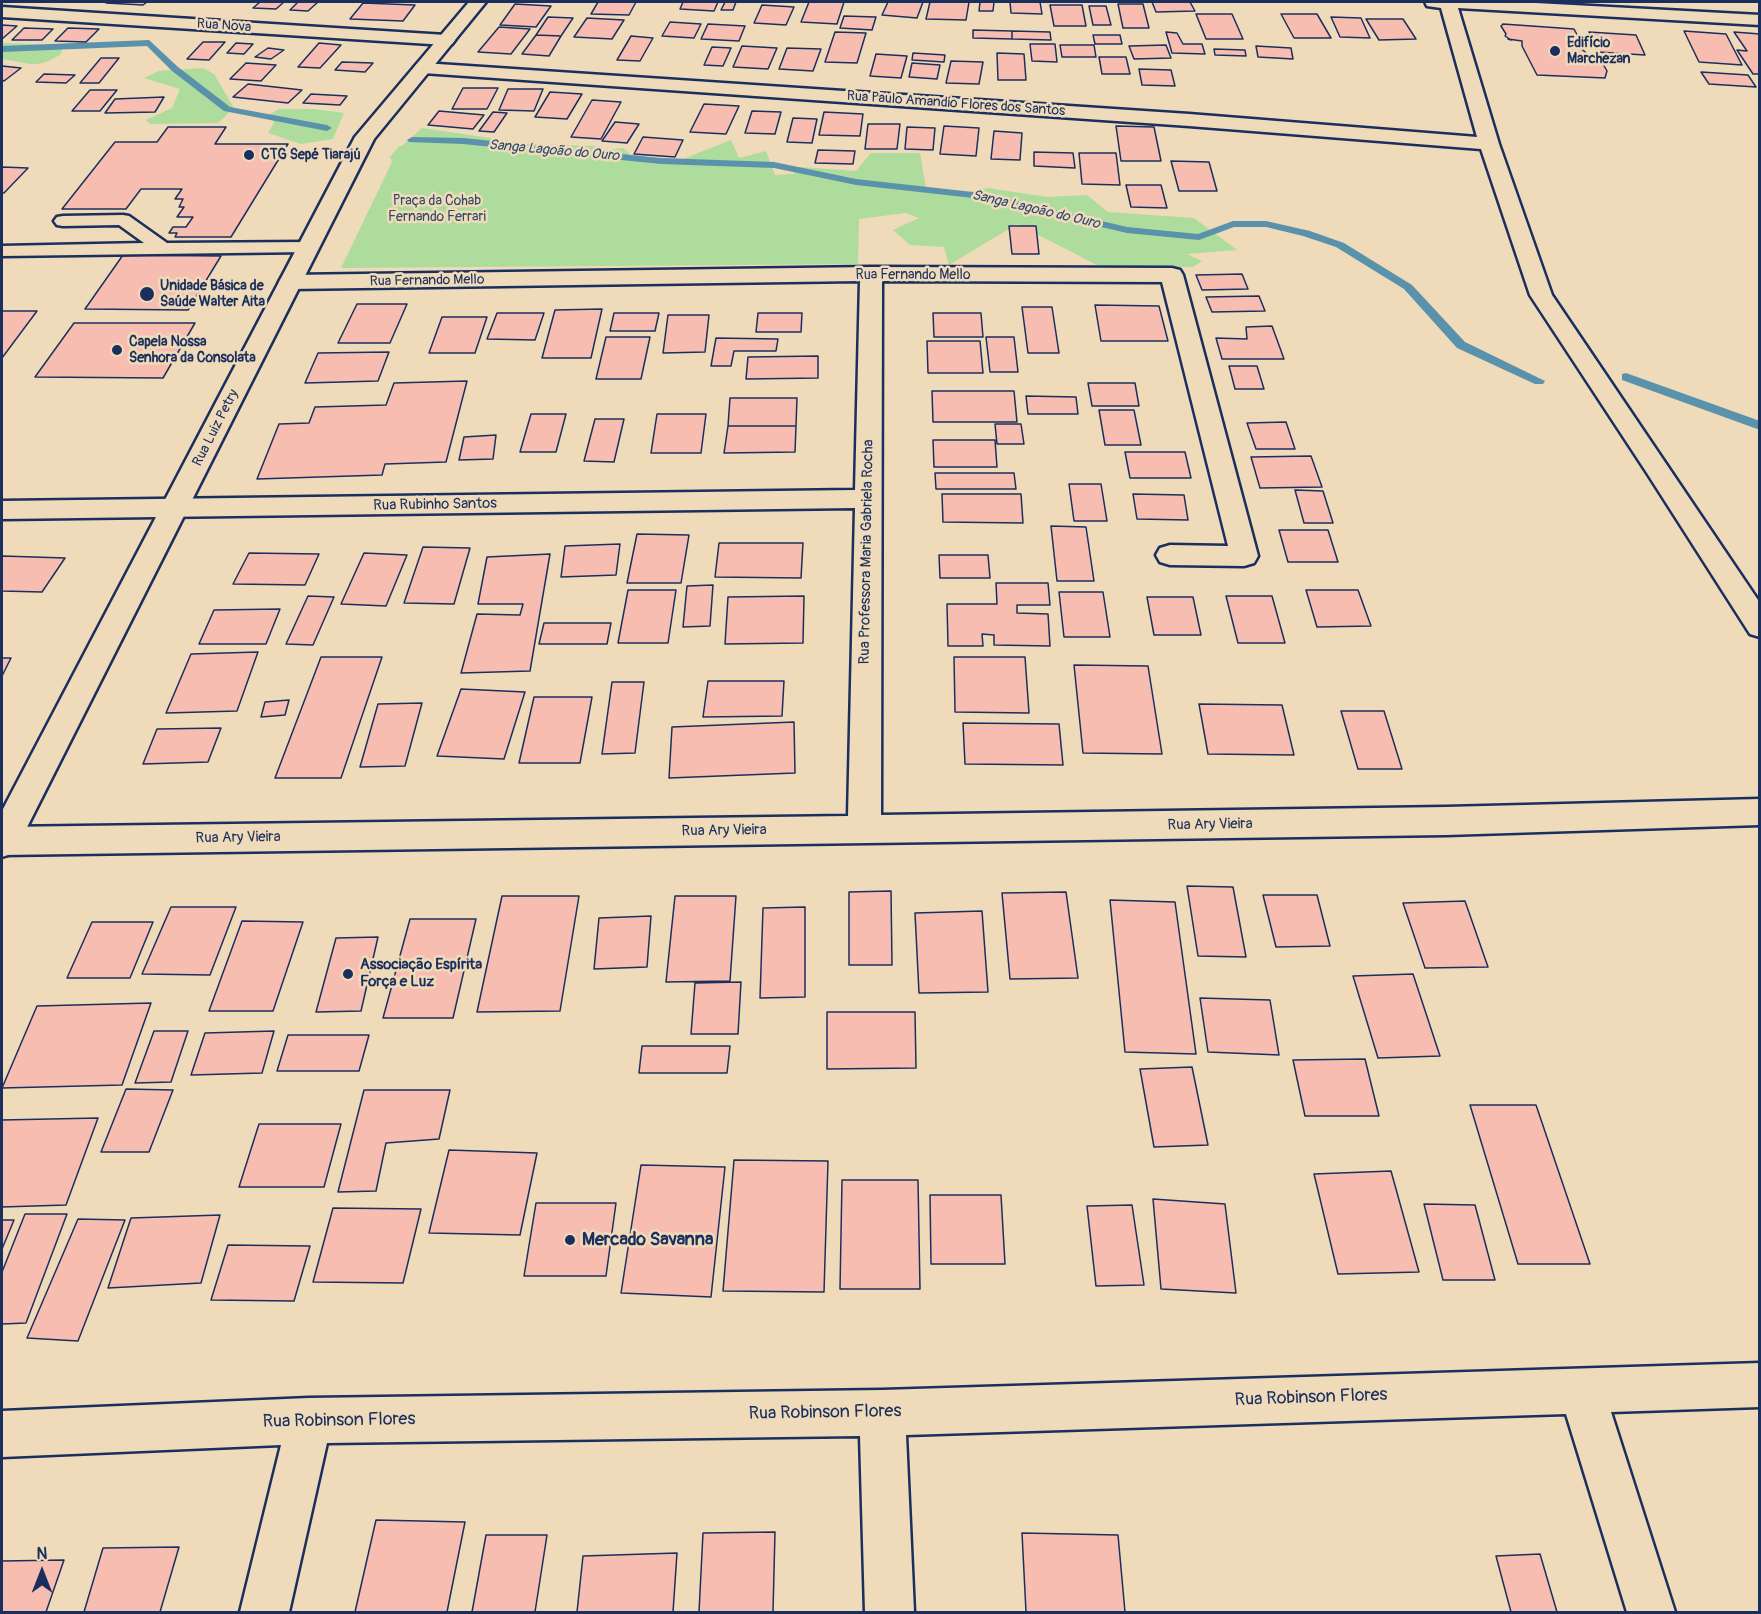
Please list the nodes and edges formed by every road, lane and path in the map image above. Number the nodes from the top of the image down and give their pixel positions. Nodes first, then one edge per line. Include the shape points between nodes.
1 (478, 2) edge
2 (1433, 2) edge
3 (1448, 2) edge
4 (1751, 2) edge
5 (1760, 10) edge
6 (2, 12) edge
7 (1760, 20) edge
8 (446, 40) junction
9 (423, 68) junction
10 (1489, 144) junction
11 (63, 221) dead end
12 (160, 246) junction
13 (309, 247) junction
14 (2, 251) edge
15 (871, 274) junction
16 (290, 282) junction
17 (868, 499) junction
18 (174, 508) junction
19 (2, 510) edge
20 (1170, 555) dead end
21 (1760, 627) edge
22 (1760, 812) edge
23 (864, 829) junction
24 (2, 842) edge
25 (1760, 1385) edge
26 (1581, 1389) junction
27 (882, 1413) junction
28 (309, 1421) junction
29 (2, 1434) edge
30 (265, 1612) edge
31 (890, 1612) edge
32 (1651, 1612) edge

1 - 8 street, Rua Luiz Petry
2 - 3 street
3 - 7 street
3 - 10 street
4 - 5 street
6 - 8 street, Rua Nova
8 - 9 street, Rua Luiz Petry
9 - 10 street, Rua Paulo Amandio Flores dos Santos
9 - 13 street, Rua Luiz Petry via 365,137
10 - 21 street via 1541,295
11 - 12 lane via 123,220
12 - 13 lane
12 - 14 lane
13 - 16 street, Rua Luiz Petry
15 - 16 street, Rua Fernando Mello
15 - 17 street, Rua Professora Maria Gabriela Rocha
15 - 20 street, Rua Fernando Mello via 1172,275 1244,556
16 - 18 street, Rua Luiz Petry
17 - 18 street, Rua Rubinho Santos
17 - 23 street, Rua Professora Maria Gabriela Rocha
18 - 19 street, Rua Rubinho Santos
18 - 24 street, Rua Luiz Petry
22 - 23 street, Rua Ary Vieira via 1446,821
23 - 24 street, Rua Ary Vieira
25 - 26 street, Rua Robinson Flores
26 - 27 street, Rua Robinson Flores
26 - 32 street
27 - 28 street, Rua Robinson Flores
27 - 31 street
28 - 29 street, Rua Robinson Flores
28 - 30 street

